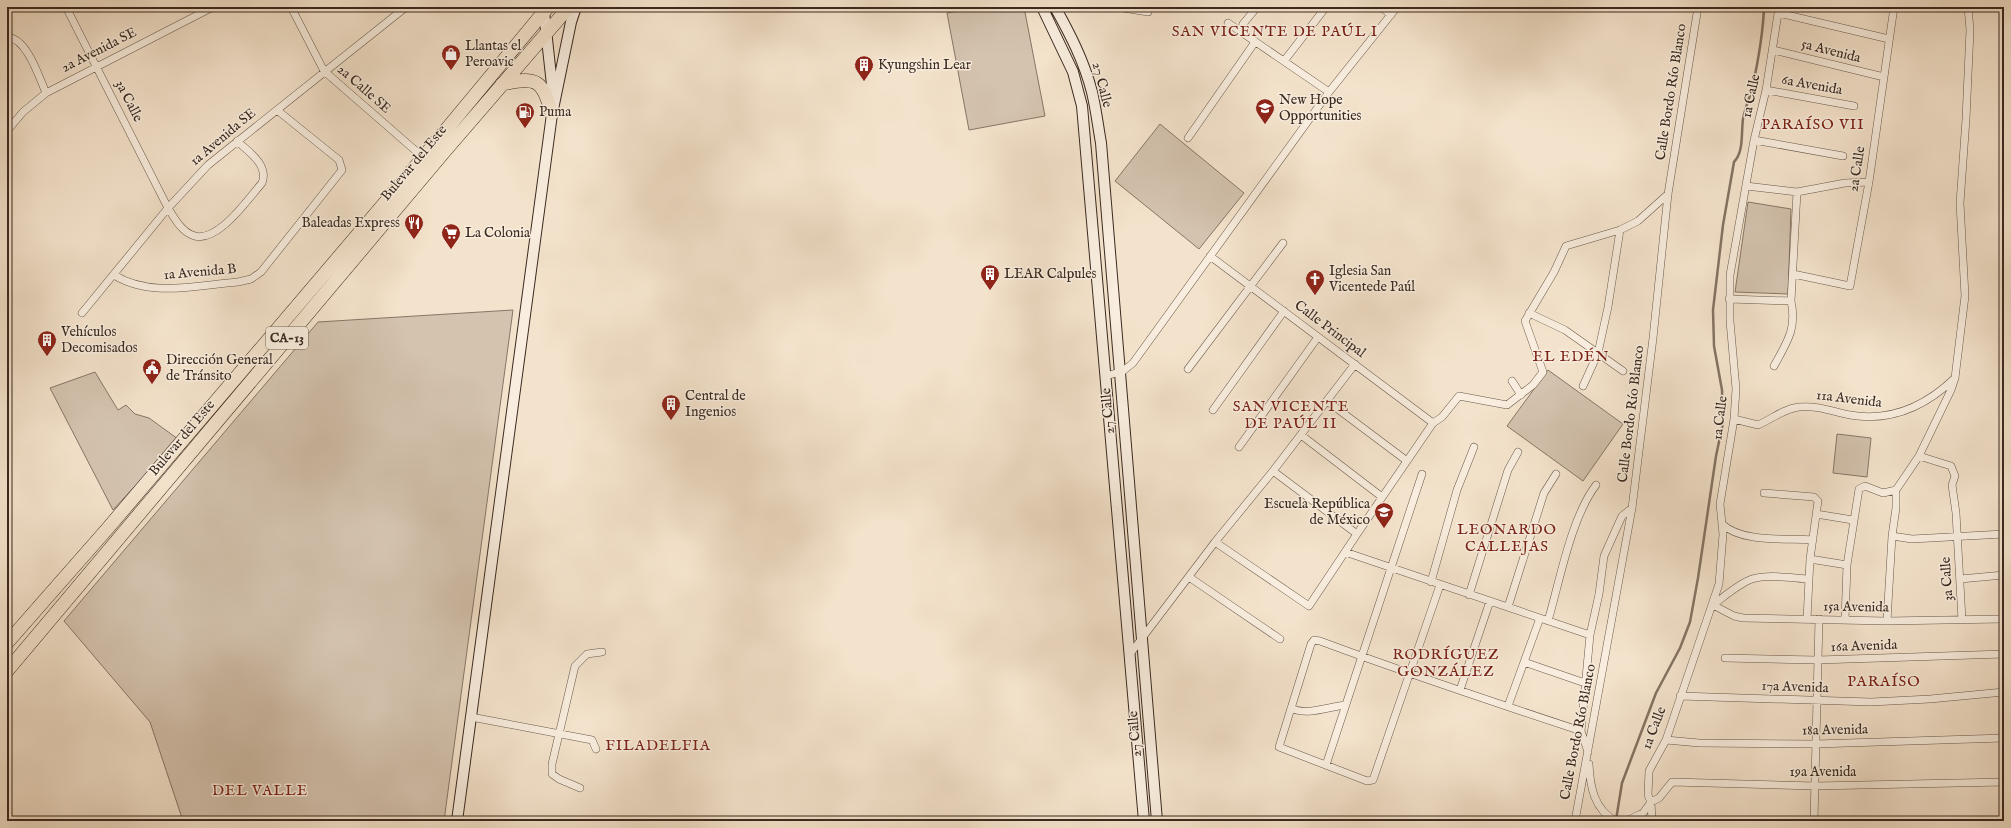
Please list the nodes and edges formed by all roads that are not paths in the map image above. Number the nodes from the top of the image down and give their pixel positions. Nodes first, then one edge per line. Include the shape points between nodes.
1 (66, 7) edge
2 (213, 7) edge
3 (291, 7) edge
4 (406, 7) edge
5 (569, 7) edge
6 (576, 7) edge
7 (1042, 7) edge
8 (1055, 7) edge
9 (1117, 7) edge
10 (1257, 7) edge
11 (1326, 7) edge
12 (1381, 7) edge
13 (1397, 7) edge
14 (1698, 7) edge
15 (1894, 7) edge
16 (1968, 7) edge
17 (546, 10) edge
18 (1779, 10) edge
19 (1148, 12) dead end
20 (1391, 15) junction
21 (1228, 23) dead end
22 (1244, 24) dead end
23 (546, 33) junction
24 (10, 37) edge
25 (1889, 39) junction
26 (1255, 42) junction
27 (1773, 50) junction
28 (1284, 61) junction
29 (96, 65) junction
30 (324, 71) junction
31 (491, 76) junction
32 (1884, 77) junction
33 (1074, 78) junction
34 (1088, 80) junction
35 (502, 84) junction
36 (1766, 90) junction
37 (46, 92) junction
38 (1329, 92) junction
39 (1854, 106) dead end
40 (553, 108) junction
41 (277, 110) junction
42 (1095, 110) junction
43 (1082, 112) junction
44 (7, 131) edge
45 (1188, 138) dead end
46 (1754, 140) junction
47 (236, 141) junction
48 (444, 152) junction
49 (1843, 156) dead end
50 (424, 158) junction
51 (1869, 182) junction
52 (1746, 186) junction
53 (1797, 192) junction
54 (1668, 194) junction
55 (168, 208) junction
56 (1620, 230) junction
57 (1283, 243) dead end
58 (1210, 256) junction
59 (1793, 274) junction
60 (114, 275) junction
61 (1251, 286) junction
62 (1729, 299) junction
63 (1791, 301) junction
64 (82, 312) dead end
65 (1284, 312) junction
66 (1528, 314) junction
67 (1318, 337) junction
68 (1598, 352) junction
69 (1355, 364) junction
70 (1774, 366) dead end
71 (1188, 369) dead end
72 (1624, 371) dead end
73 (1119, 372) junction
74 (1106, 376) junction
75 (1955, 378) junction
76 (1512, 382) dead end
77 (1583, 386) dead end
78 (1521, 395) junction
79 (1327, 401) junction
80 (1213, 410) dead end
81 (1734, 419) junction
82 (1433, 423) junction
83 (1301, 434) junction
84 (1239, 447) dead end
85 (1474, 447) dead end
86 (1518, 452) dead end
87 (1919, 456) junction
88 (1407, 462) junction
89 (1273, 471) junction
90 (1422, 474) dead end
91 (1556, 474) dead end
92 (1596, 485) dead end
93 (1896, 490) junction
94 (1764, 493) dead end
95 (1382, 497) junction
96 (1632, 508) junction
97 (1816, 514) junction
98 (1853, 520) junction
99 (1722, 524) junction
100 (1356, 534) junction
101 (2004, 534) edge
102 (1892, 536) junction
103 (1957, 537) junction
104 (1813, 540) junction
105 (1215, 542) junction
106 (1345, 552) junction
107 (1810, 560) junction
108 (1847, 565) junction
109 (1391, 569) junction
110 (2004, 575) edge
111 (1189, 577) junction
112 (1809, 579) junction
113 (1960, 579) junction
114 (1431, 582) junction
115 (1440, 585) junction
116 (1469, 594) junction
117 (1490, 601) junction
118 (1712, 605) junction
119 (1508, 607) junction
120 (30, 616) junction
121 (1540, 618) junction
122 (1807, 619) junction
123 (1819, 619) junction
124 (2002, 619) dead end
125 (1845, 620) junction
126 (1962, 620) junction
127 (1548, 621) junction
128 (1887, 621) junction
129 (42, 629) junction
130 (1590, 635) junction
131 (1142, 638) junction
132 (1280, 639) dead end
133 (7, 643) edge
134 (602, 652) dead end
135 (1130, 654) junction
136 (2004, 654) edge
137 (1361, 656) junction
138 (1726, 658) dead end
139 (1818, 660) junction
140 (1524, 662) junction
141 (7, 671) edge
142 (1410, 673) junction
143 (1585, 683) junction
144 (1460, 690) junction
145 (2004, 692) edge
146 (1680, 696) junction
147 (1817, 701) junction
148 (1344, 705) junction
149 (1508, 706) junction
150 (1291, 708) junction
151 (471, 717) junction
152 (1581, 731) junction
153 (559, 734) junction
154 (2004, 738) edge
155 (1666, 740) junction
156 (1816, 744) junction
157 (596, 749) dead end
158 (1589, 754) junction
159 (1326, 765) junction
160 (2004, 782) edge
161 (1815, 786) junction
162 (580, 788) dead end
163 (1651, 802) junction
164 (457, 821) edge
165 (1144, 821) edge
166 (1157, 821) edge
167 (1575, 821) edge
168 (1616, 821) edge
169 (1626, 821) edge
170 (1652, 821) edge
171 (1814, 821) edge

1 - 29 street, 3a Calle
2 - 29 street, 2a Avenida SE
3 - 30 street, 2a Calle SE
4 - 30 street, 1a Avenida SE
5 - 23 highway, Bulevar del Este / CA-13
6 - 40 street
7 - 33 street, 27 Calle
8 - 34 street, 27 Calle via 1074,42
9 - 19 street
10 - 22 street
11 - 28 street
12 - 20 street
13 - 20 street
14 - 54 street, Calle Bordo Río Blanco
15 - 25 street, 2a Calle
16 - 75 street via 1970,30 1960,203 1965,296
17 - 23 street
17 - 31 highway, Bulevar del Este / CA-13
18 - 25 street
18 - 27 street, 1a Calle
20 - 38 street
21 - 26 street
23 - 35 highway, Bulevar del Este / CA-13
23 - 40 street
24 - 37 street via 26,50
25 - 32 street, 2a Calle
26 - 28 street
26 - 45 street
27 - 32 street, 5a Avenida
27 - 36 street, 1a Calle
28 - 38 street
29 - 37 street, 2a Avenida SE
29 - 55 street, 3a Calle
30 - 41 street, 1a Avenida SE
30 - 50 street, 2a Calle SE
31 - 48 highway via 482,94 441,145
31 - 50 highway, Bulevar del Este / CA-13
32 - 51 street, 2a Calle
33 - 34 street
33 - 43 street, 27 Calle
34 - 42 street, 27 Calle
35 - 40 highway via 523,80 536,82 542,87
35 - 48 highway, Bulevar del Este / CA-13
36 - 39 street, 6a Avenida
36 - 46 street, 1a Calle
37 - 44 street, 2a Avenida SE via 23,112
38 - 58 street
40 - 151 street
41 - 47 street, 1a Avenida SE
41 - 60 street, 1a Avenida B via 339,160 342,170 261,272 251,279 238,282 158,289 140,286
42 - 43 street
42 - 73 street, 27 Calle via 1101,151
43 - 74 street, 27 Calle
46 - 49 street
46 - 52 street, 1a Calle
47 - 55 street, 1a Avenida SE via 208,165
47 - 55 street, 3a Calle via 261,164 264,175 262,183 222,229 206,236 192,236 182,229
48 - 129 highway, Bulevar del Este / CA-13
50 - 120 highway, Bulevar del Este / CA-13
51 - 53 street via 1845,183
51 - 59 street, 2a Calle via 1850,286
52 - 53 street
52 - 62 street, 1a Calle via 1730,275
53 - 59 street
54 - 56 street via 1638,221
54 - 96 street, Calle Bordo Río Blanco via 1652,353
55 - 60 street, 1a Avenida SE
56 - 66 street via 1566,246 1554,272
56 - 68 street
57 - 61 street
58 - 61 street, Calle Principal
58 - 73 street via 1133,363
59 - 63 street
60 - 64 street, 1a Avenida SE
61 - 65 street, Calle Principal
61 - 71 street
62 - 63 street
62 - 81 street, 1a Calle via 1736,389
63 - 70 street via 1794,325
65 - 67 street, Calle Principal
65 - 80 street
66 - 68 street via 1565,330
66 - 78 street via 1524,324 1543,370 1533,385
67 - 69 street, Calle Principal
67 - 84 street
68 - 72 street
68 - 77 street
69 - 79 street
69 - 82 street, Calle Principal
73 - 74 street
73 - 131 street, 27 Calle
74 - 135 street, 27 Calle
75 - 81 street, 11a Avenida via 1927,401 1907,411 1888,416 1851,415 1816,407 1799,407 1780,412 1758,425
75 - 87 street via 1952,390
76 - 78 street
78 - 82 street via 1507,405 1459,396 1442,417
79 - 83 street
79 - 88 street
81 - 99 street, 1a Calle via 1720,504
82 - 88 street
83 - 89 street
83 - 95 street
85 - 114 street via 1457,490
86 - 116 street via 1508,470
87 - 93 street
87 - 103 street, 3a Calle via 1945,463 1953,470
88 - 95 street
89 - 100 street
89 - 105 street
90 - 109 street
91 - 119 street via 1544,493
92 - 127 street via 1586,498 1579,515
93 - 98 street via 1883,493 1861,486
93 - 102 street
94 - 97 street via 1814,497 1818,501
95 - 100 street
96 - 130 street via 1622,516 1604,556
96 - 158 street, Calle Bordo Río Blanco
97 - 98 street
97 - 104 street
98 - 108 street
99 - 104 street via 1729,531 1743,536
99 - 118 street, 1a Calle via 1722,565
100 - 106 street
101 - 103 street
102 - 103 street via 1912,539
102 - 128 street
103 - 113 street, 3a Calle
104 - 107 street
105 - 106 street via 1310,606
105 - 111 street
106 - 109 street
107 - 108 street
107 - 112 street
108 - 125 street
109 - 114 street
109 - 137 street
110 - 113 street
111 - 131 street
111 - 132 street
112 - 118 street via 1751,579
112 - 122 street
113 - 126 street, 3a Calle
114 - 115 street
115 - 116 street
115 - 142 street
116 - 117 street
117 - 119 street
117 - 144 street
118 - 122 street, 15a Avenida via 1734,616
118 - 146 street, 1a Calle
119 - 121 street
120 - 129 highway
120 - 133 highway, Bulevar del Este / CA-13
121 - 127 street
121 - 140 street
122 - 123 street, 15a Avenida
123 - 125 street, 15a Avenida
123 - 139 street
124 - 126 street, 15a Avenida
125 - 128 street, 15a Avenida
126 - 128 street, 15a Avenida
127 - 130 street
129 - 141 highway, Bulevar del Este / CA-13
130 - 143 street
131 - 135 street
131 - 166 street, 27 Calle
134 - 153 street via 587,654 575,666
135 - 165 street, 27 Calle
136 - 139 street, 16a Avenida
137 - 142 street
137 - 148 street
137 - 150 street via 1314,640
138 - 139 street, 16a Avenida
139 - 147 street
140 - 143 street
140 - 149 street
142 - 144 street
142 - 159 street via 1373,780 1367,781
143 - 152 street
144 - 149 street
145 - 147 street, 17a Avenida via 1871,702
146 - 147 street, 17a Avenida
146 - 155 street, 1a Calle
147 - 156 street
148 - 150 street via 1314,711 1296,711
148 - 159 street
149 - 152 street
150 - 159 street via 1279,747
151 - 153 street
151 - 164 street
152 - 158 street
153 - 157 street via 592,740
153 - 162 street via 552,774
154 - 156 street, 18a Avenida
155 - 156 street, 18a Avenida via 1699,743
155 - 163 street, 1a Calle via 1649,772 1648,795
156 - 161 street
158 - 167 street, Calle Bordo Río Blanco
158 - 168 street via 1592,793 1606,814
160 - 161 street, 19a Avenida
161 - 163 street, 19a Avenida via 1672,782 1660,798
161 - 171 street
163 - 169 street via 1643,813
163 - 170 street, 1a Calle

